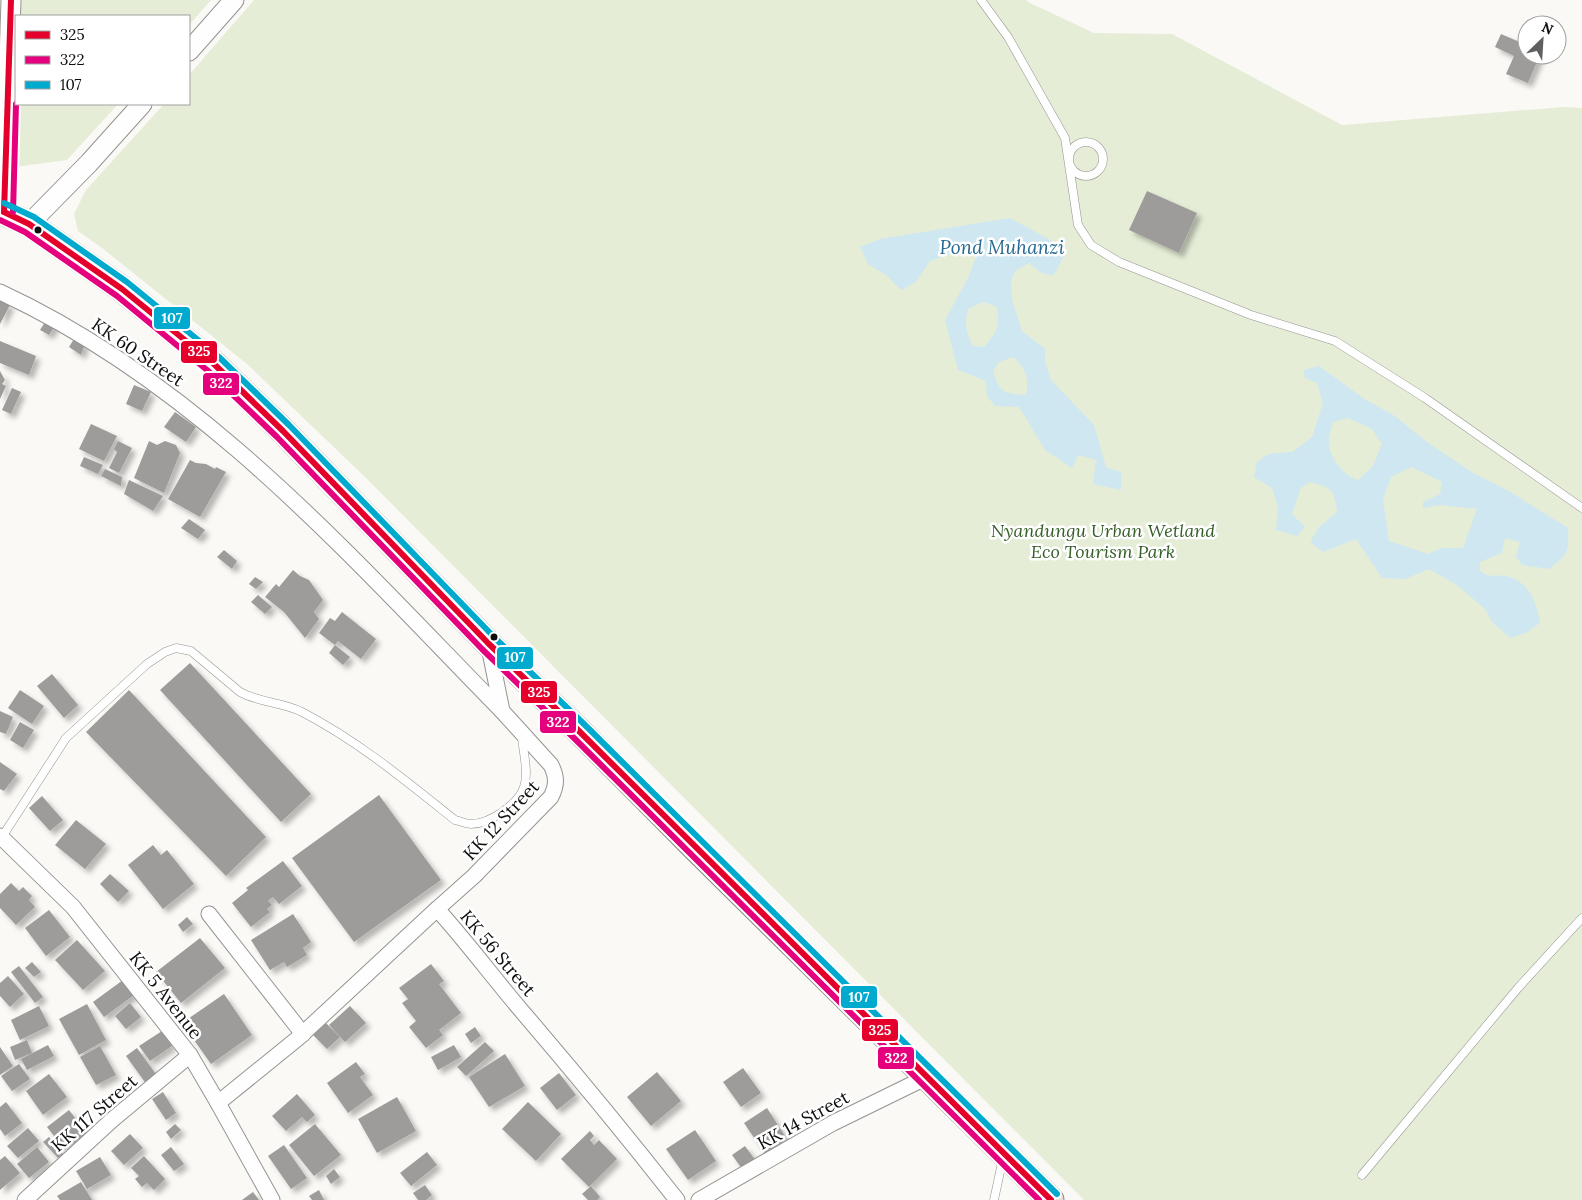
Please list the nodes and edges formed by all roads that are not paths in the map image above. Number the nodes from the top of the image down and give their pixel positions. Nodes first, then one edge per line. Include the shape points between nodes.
1 (11, 0) edge
2 (234, 0) edge
3 (981, 0) edge
4 (190, 50) edge
5 (141, 105) edge
6 (1068, 162) junction
7 (2, 211) edge
8 (29, 224) junction
9 (0, 292) edge
10 (1582, 508) edge
11 (488, 643) junction
12 (502, 711) junction
13 (521, 732) junction
14 (1, 836) edge
15 (438, 909) junction
16 (209, 914) dead end
17 (1582, 918) edge
18 (303, 1034) junction
19 (190, 1055) junction
20 (926, 1077) junction
21 (218, 1103) junction
22 (1004, 1153) junction
23 (1362, 1175) dead end
24 (25, 1200) edge
25 (272, 1200) edge
26 (677, 1200) edge
27 (699, 1200) edge
28 (994, 1200) edge
29 (1051, 1200) edge

1 - 7 street
2 - 4 street
3 - 6 lane via 1008,37 1064,138
5 - 8 street via 89,164
6 - 6 lane via 1070,151 1084,141 1095,144 1102,154 1102,165 1090,176 1074,172
6 - 10 lane via 1078,225 1091,245 1119,262 1251,315 1334,341 1425,398
7 - 8 highway
8 - 11 highway via 122,288 213,363 284,431
9 - 12 street, KK 60 Street via 26,303 110,352 246,456 352,558
11 - 12 street
11 - 20 highway
12 - 13 street, KK 12 Street
13 - 14 lane via 526,774 524,788 504,810 490,819 470,824 455,820 350,741 301,712 240,692 191,651 176,648 147,664 66,738
13 - 15 street, KK 12 Street via 551,765 556,774 556,787 551,797
14 - 19 street, KK 5 Avenue via 74,907
15 - 18 street, KK 56 Street
15 - 26 street, KK 56 Street via 590,1090
16 - 18 street
17 - 23 lane via 1518,988
18 - 21 street, KK 56 Street
19 - 21 street, KK 5 Avenue
19 - 24 street, KK 117 Street via 112,1120
20 - 22 highway
20 - 27 street, KK 14 Street via 833,1123
21 - 25 street, KK 5 Avenue
22 - 28 lane
22 - 29 highway

